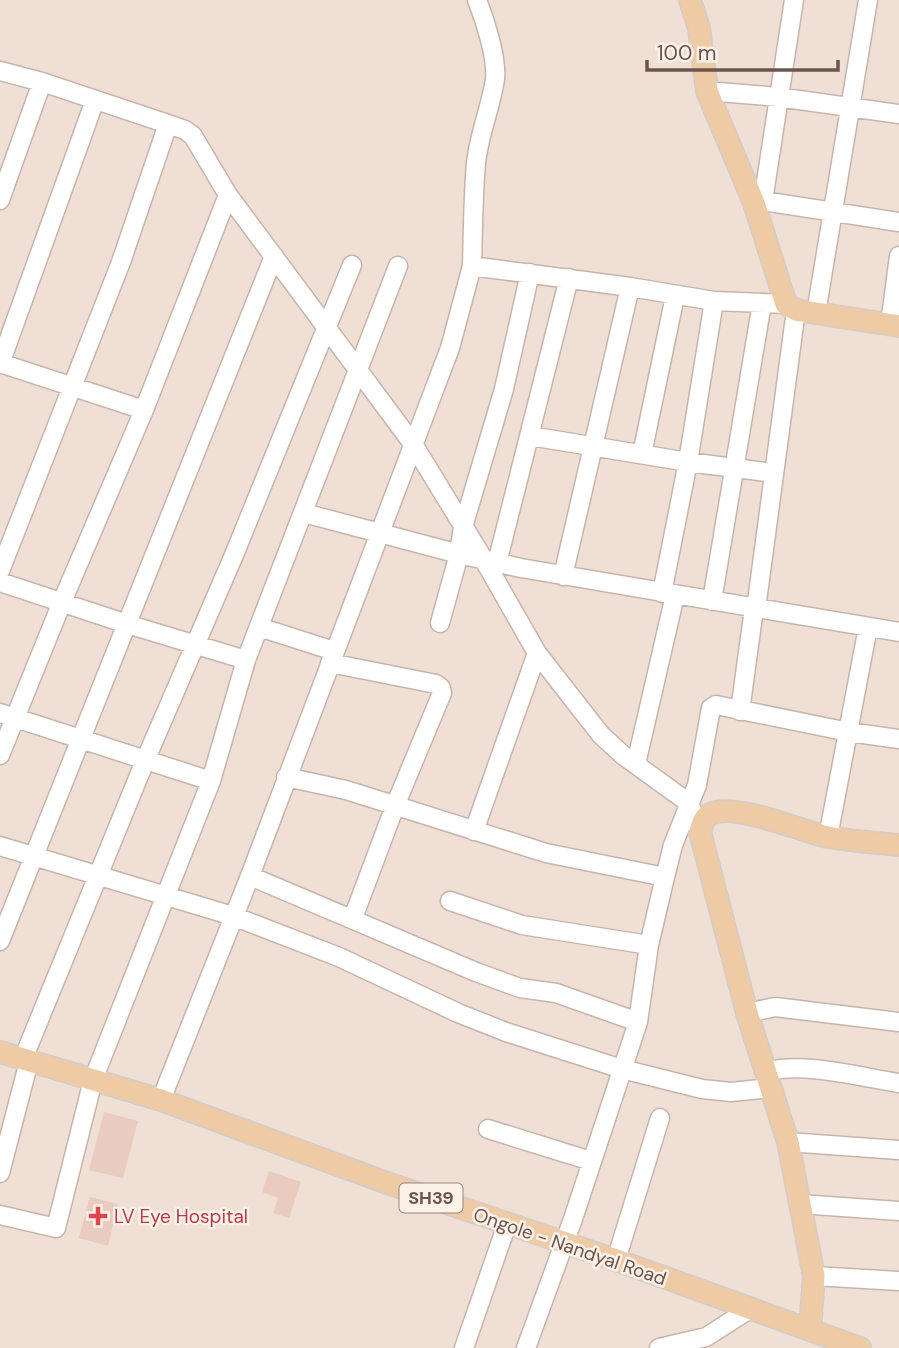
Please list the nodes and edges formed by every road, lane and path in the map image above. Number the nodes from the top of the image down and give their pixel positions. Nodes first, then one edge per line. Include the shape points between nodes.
1 (477, 0) edge
2 (794, 0) edge
3 (868, 0) edge
4 (696, 6) edge
5 (0, 71) edge
6 (42, 82) junction
7 (707, 90) junction
8 (778, 97) junction
9 (95, 100) junction
10 (851, 107) junction
11 (899, 114) edge
12 (168, 124) junction
13 (228, 195) junction
14 (0, 200) edge
15 (759, 202) junction
16 (834, 210) junction
17 (899, 222) edge
18 (274, 256) junction
19 (899, 256) edge
20 (352, 265) dead end
21 (398, 266) dead end
22 (472, 266) junction
23 (530, 273) junction
24 (569, 278) junction
25 (630, 287) junction
26 (676, 296) junction
27 (714, 301) junction
28 (762, 303) junction
29 (799, 309) junction
30 (326, 324) junction
31 (894, 326) edge
32 (0, 363) edge
33 (360, 370) junction
34 (74, 387) junction
35 (144, 410) junction
36 (530, 436) junction
37 (413, 444) junction
38 (594, 446) junction
39 (642, 454) junction
40 (688, 462) junction
41 (734, 468) junction
42 (774, 473) junction
43 (304, 513) junction
44 (463, 527) junction
45 (379, 533) junction
46 (459, 555) junction
47 (490, 562) junction
48 (0, 571) edge
49 (563, 576) junction
50 (0, 582) edge
51 (668, 594) junction
52 (62, 601) junction
53 (712, 601) junction
54 (756, 609) junction
55 (440, 623) dead end
56 (127, 624) junction
57 (259, 627) junction
58 (868, 627) junction
59 (899, 632) edge
60 (195, 645) junction
61 (537, 653) junction
62 (332, 657) junction
63 (247, 660) junction
64 (740, 711) junction
65 (7, 716) edge
66 (849, 732) junction
67 (80, 739) junction
68 (899, 739) edge
69 (0, 755) edge
70 (145, 761) junction
71 (636, 764) junction
72 (286, 777) junction
73 (211, 781) junction
74 (689, 803) junction
75 (395, 806) junction
76 (474, 831) junction
77 (700, 832) junction
78 (828, 837) junction
79 (899, 845) edge
80 (0, 846) edge
81 (33, 857) junction
82 (250, 876) junction
83 (99, 877) junction
84 (665, 877) junction
85 (166, 897) junction
86 (450, 901) dead end
87 (233, 916) junction
88 (353, 918) junction
89 (0, 941) edge
90 (649, 945) junction
91 (747, 1013) junction
92 (638, 1022) junction
93 (899, 1022) edge
94 (0, 1052) edge
95 (26, 1060) junction
96 (622, 1069) junction
97 (93, 1080) junction
98 (767, 1080) junction
99 (899, 1083) edge
100 (161, 1100) junction
101 (660, 1118) dead end
102 (488, 1129) dead end
103 (788, 1142) junction
104 (899, 1150) edge
105 (591, 1161) junction
106 (0, 1173) edge
107 (800, 1204) junction
108 (899, 1211) edge
109 (0, 1215) edge
110 (507, 1224) junction
111 (563, 1243) junction
112 (616, 1261) junction
113 (814, 1276) junction
114 (899, 1281) edge
115 (750, 1309) junction
116 (810, 1329) junction
117 (706, 1342) edge
118 (464, 1348) edge
119 (526, 1348) edge
120 (659, 1348) edge
121 (860, 1348) edge

1 - 22 street via 495,79 476,164
2 - 8 street
3 - 10 street
4 - 7 main road
5 - 6 street
6 - 9 street
6 - 14 street
7 - 8 street
7 - 15 main road
8 - 10 street
8 - 15 street
9 - 12 street
9 - 32 street
10 - 11 street
10 - 16 street
12 - 13 street via 193,136
12 - 34 street
13 - 18 street
13 - 35 street
15 - 16 street
15 - 29 main road
16 - 17 street
16 - 29 street
18 - 30 street
18 - 56 street
19 - 31 street
20 - 30 street
21 - 33 street
22 - 23 street
22 - 37 street via 450,348
23 - 24 street
23 - 44 street via 504,389
24 - 25 street
24 - 36 street
25 - 26 street
25 - 38 street
26 - 27 street
26 - 39 street
27 - 28 street
27 - 40 street
28 - 29 street
28 - 41 street
29 - 31 main road
29 - 42 street
30 - 33 street
30 - 60 street
32 - 34 street
33 - 37 street
33 - 43 street
34 - 35 street
34 - 48 street
35 - 52 street
36 - 38 street
36 - 47 street
37 - 44 street
37 - 45 street
38 - 39 street
38 - 49 street
39 - 40 street
40 - 41 street
40 - 51 street
41 - 42 street
41 - 53 street
42 - 54 street
43 - 45 street
43 - 57 street
44 - 46 street
44 - 47 street
45 - 46 street
45 - 62 street
46 - 47 street
46 - 55 street
47 - 49 street
47 - 61 street
49 - 51 street
50 - 52 street
51 - 53 street
51 - 71 street
52 - 56 street
52 - 65 street
53 - 54 street
54 - 58 street
54 - 64 street
56 - 60 street
56 - 67 street
57 - 62 street
57 - 63 street
58 - 59 street
58 - 66 street
60 - 63 street
60 - 70 street
61 - 71 street via 601,735
61 - 76 street
62 - 72 street
62 - 75 street via 442,688
63 - 73 street
64 - 66 street
64 - 74 street via 711,708 697,785
65 - 67 street
65 - 69 street
66 - 68 street
66 - 78 street
67 - 70 street
67 - 81 street
70 - 73 street
70 - 83 street
71 - 74 street
72 - 75 street
72 - 82 street
73 - 85 street
74 - 77 street
74 - 84 street
75 - 76 street
75 - 88 street
76 - 84 street via 546,853
77 - 78 main road via 710,814 730,812
77 - 91 main road
78 - 79 main road
80 - 81 street
81 - 83 street
81 - 89 street
82 - 87 street
82 - 88 street
83 - 85 street
83 - 95 street
84 - 90 street
85 - 87 street
85 - 97 street
86 - 90 street via 522,925
87 - 96 street via 339,957 506,1032
87 - 100 street
88 - 92 street via 487,976 520,988 556,993
90 - 92 street
91 - 93 street via 775,1007
91 - 98 main road
92 - 96 street
94 - 95 main road, Ongole - Nandyal Road / SH39
95 - 97 main road, Ongole - Nandyal Road / SH39
95 - 106 street
96 - 98 street via 731,1092
96 - 105 street
97 - 100 main road, Ongole - Nandyal Road / SH39
97 - 109 street via 56,1228
98 - 99 street via 780,1068
98 - 103 main road
100 - 110 main road, Ongole - Nandyal Road / SH39
101 - 112 street
102 - 105 street
103 - 104 street
103 - 107 main road
105 - 111 street
107 - 108 street
107 - 113 main road
110 - 111 main road, Ongole - Nandyal Road / SH39
110 - 118 street
111 - 112 main road, Ongole - Nandyal Road / SH39
111 - 119 street
112 - 115 main road, Ongole - Nandyal Road / SH39
113 - 114 street
113 - 116 main road
115 - 116 main road, Ongole - Nandyal Road / SH39
115 - 117 street
116 - 121 main road, Ongole - Nandyal Road / SH39
117 - 120 street

